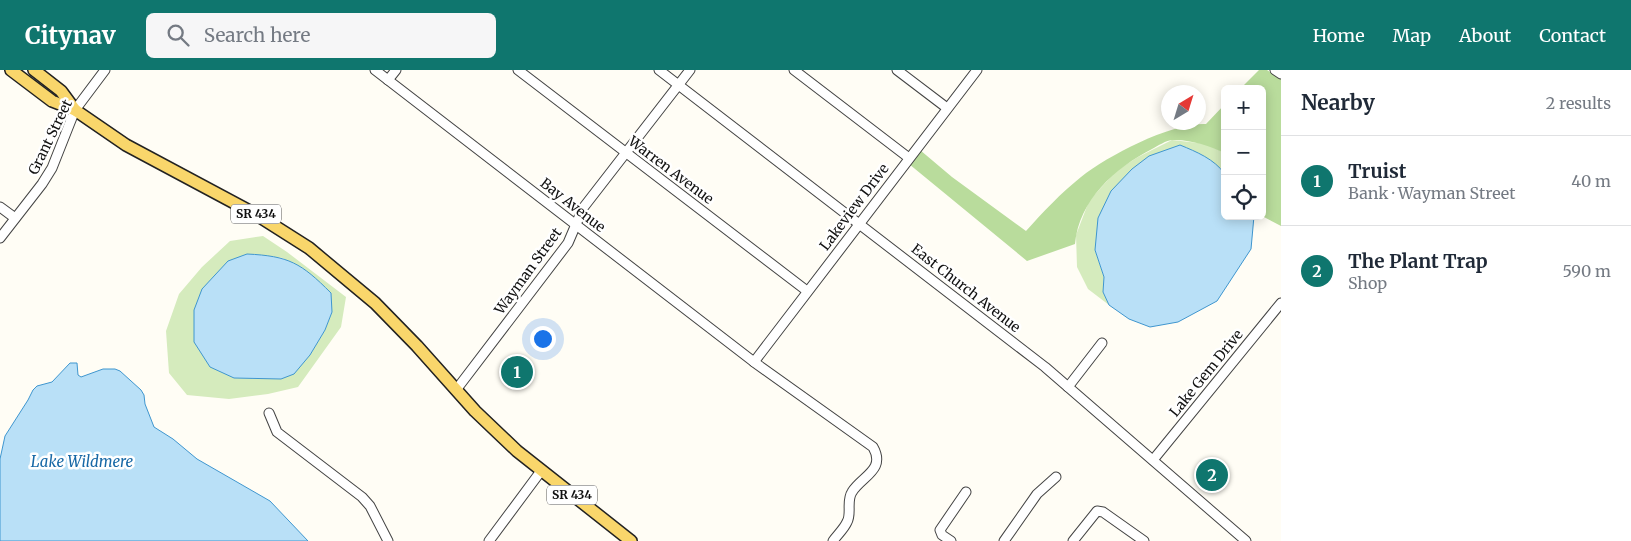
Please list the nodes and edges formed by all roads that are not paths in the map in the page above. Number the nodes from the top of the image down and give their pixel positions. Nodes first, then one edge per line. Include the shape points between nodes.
1 (11, 70) edge
2 (34, 70) edge
3 (105, 70) edge
4 (375, 70) edge
5 (396, 70) edge
6 (518, 70) edge
7 (659, 70) edge
8 (690, 70) edge
9 (794, 70) edge
10 (897, 70) edge
11 (977, 70) edge
12 (1275, 70) edge
13 (1281, 74) edge
14 (388, 80) junction
15 (678, 85) junction
16 (947, 108) junction
17 (75, 110) junction
18 (626, 152) junction
19 (909, 158) junction
20 (0, 207) edge
21 (15, 218) junction
22 (859, 223) junction
23 (576, 225) junction
24 (0, 238) edge
25 (807, 291) junction
26 (1281, 303) edge
27 (1102, 343) dead end
28 (754, 362) junction
29 (1068, 386) junction
30 (456, 390) junction
31 (269, 413) dead end
32 (1153, 460) junction
33 (541, 471) junction
34 (1056, 477) dead end
35 (966, 492) dead end
36 (388, 541) edge
37 (489, 541) edge
38 (631, 541) edge
39 (832, 541) edge
40 (951, 541) edge
41 (1004, 541) edge
42 (1072, 541) edge
43 (1144, 541) edge
44 (1246, 541) edge

1 - 17 main road, SR 434 via 52,101
2 - 17 main road, SR 434 via 61,91
3 - 17 street, Grant Street
4 - 14 street, Bay Avenue
5 - 14 street
6 - 18 street, Warren Avenue
7 - 15 street, East Church Avenue
8 - 15 street, Wayman Street
9 - 19 street
10 - 16 street
11 - 16 street, Lakeview Drive
12 - 13 street
14 - 23 street, Bay Avenue
15 - 18 street, Wayman Street
15 - 22 street, East Church Avenue
16 - 19 street, Lakeview Drive
17 - 21 street, Grant Street via 52,168
17 - 30 main road, SR 434 via 126,145 257,215 309,248 375,303
18 - 23 street, Wayman Street via 583,208
18 - 25 street, Warren Avenue
19 - 22 street, Lakeview Drive
20 - 21 street
21 - 24 street, Grant Street
22 - 25 street, Lakeview Drive
22 - 29 street, East Church Avenue
23 - 28 street, Bay Avenue
23 - 30 street, Wayman Street via 568,243
25 - 28 street, Lakeview Drive
26 - 32 street, Lake Gem Drive
27 - 29 street
28 - 39 street, Bay Avenue via 873,447 878,455 877,464 852,492 848,521
29 - 32 street, East Church Avenue
30 - 33 main road, SR 434 via 496,432
31 - 36 street via 277,432 370,506
32 - 44 street, East Church Avenue
33 - 37 street
33 - 38 main road, SR 434
34 - 41 street via 1037,494
35 - 40 street via 940,530
42 - 43 street via 1098,511

